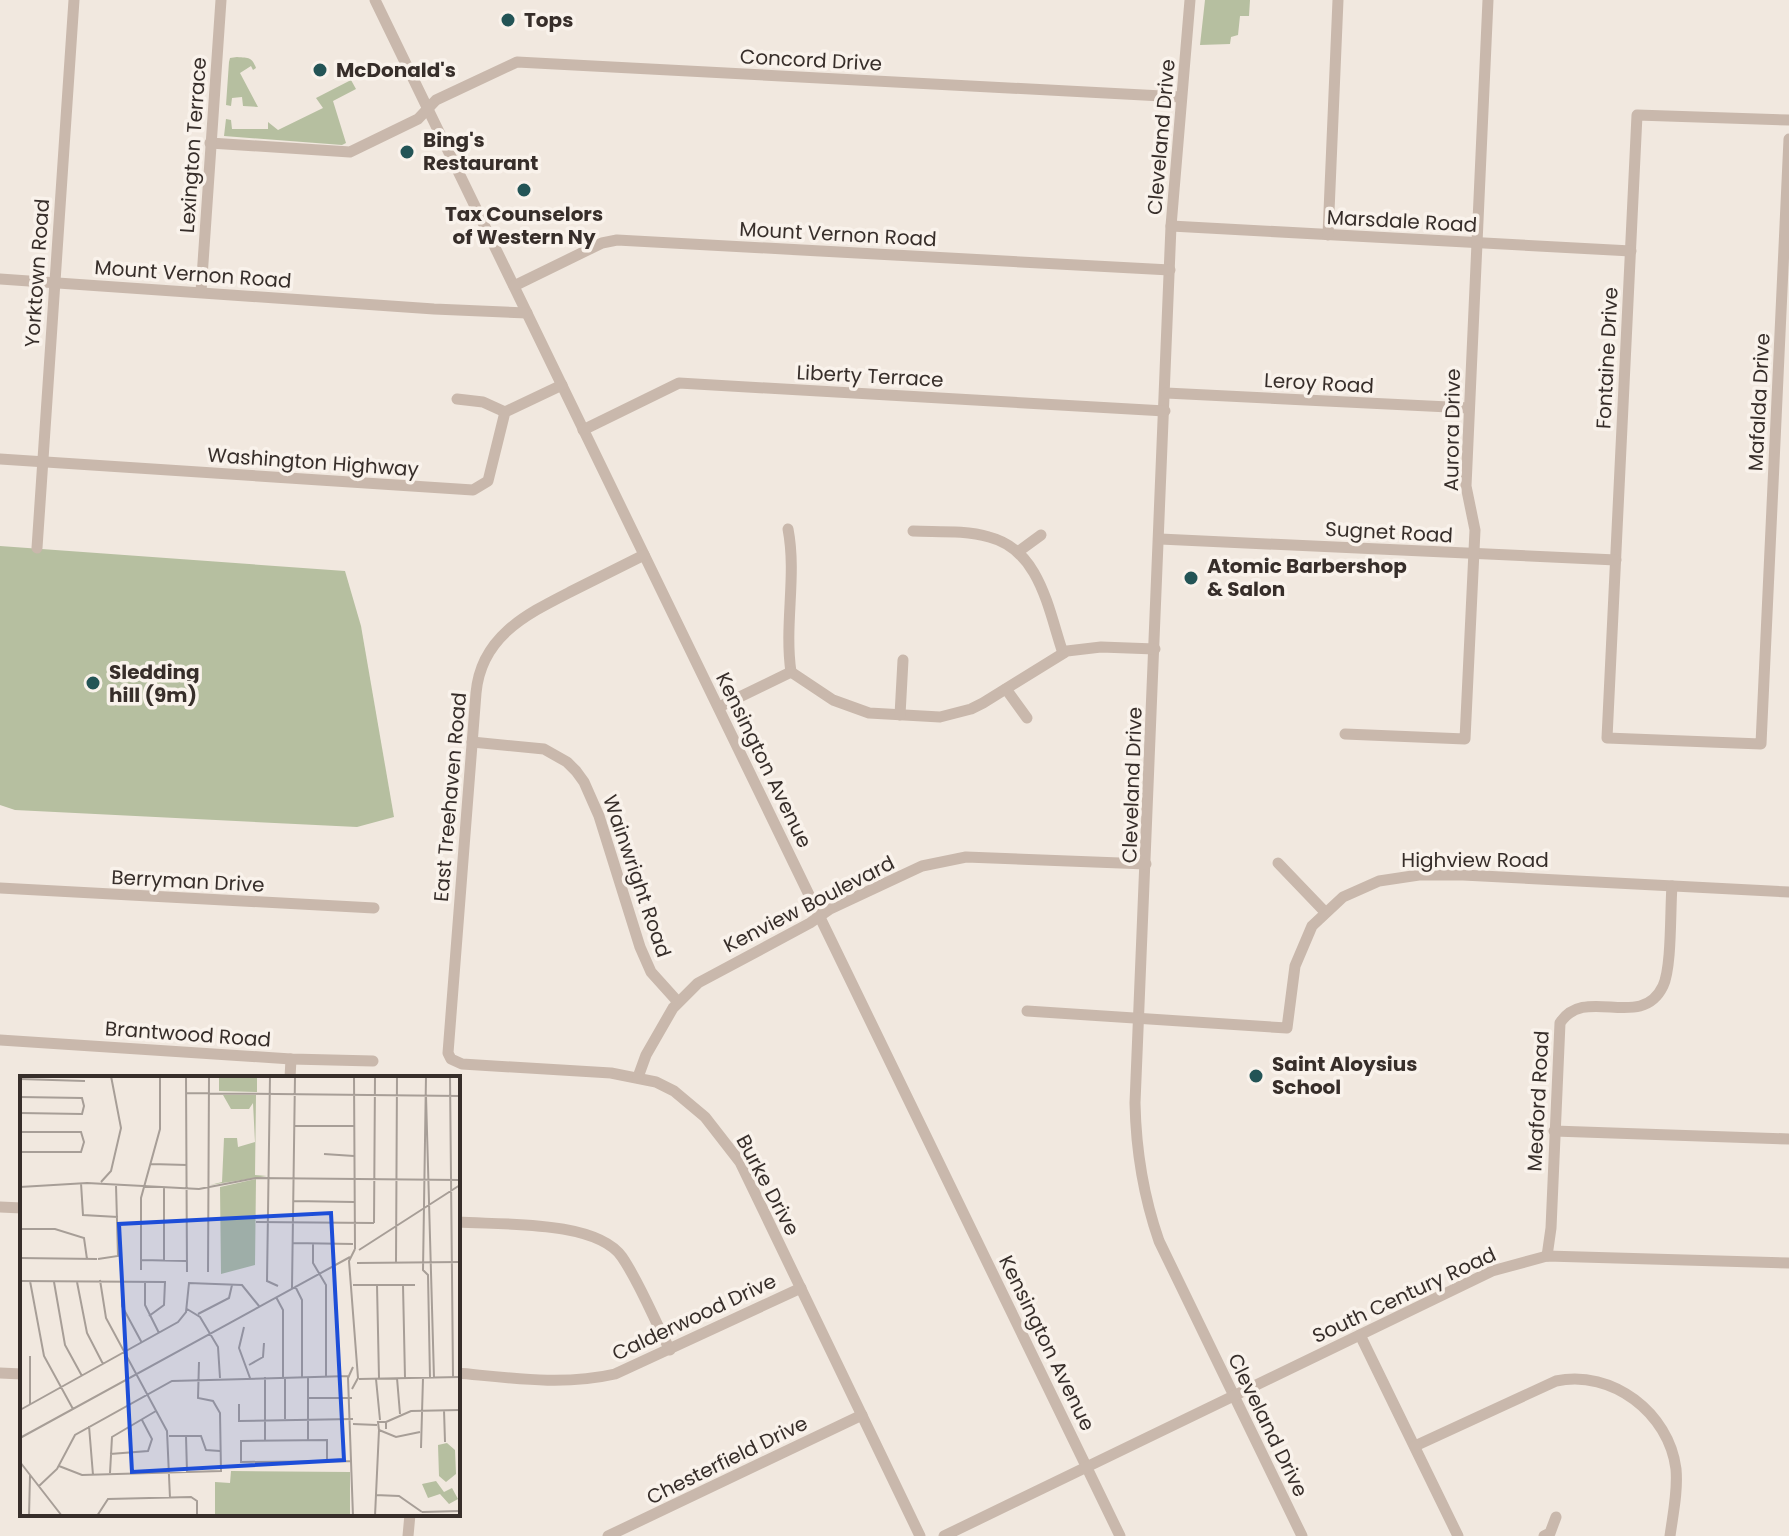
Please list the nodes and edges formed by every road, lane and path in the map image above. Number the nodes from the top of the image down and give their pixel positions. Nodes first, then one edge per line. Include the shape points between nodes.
1 (74, 0) edge
2 (221, 0) edge
3 (375, 0) edge
4 (1190, 0) edge
5 (1338, 0) edge
6 (1488, 0) edge
7 (1181, 97) junction
8 (427, 109) junction
9 (1789, 120) edge
10 (1789, 139) edge
11 (210, 143) junction
12 (1171, 226) junction
13 (1328, 235) junction
14 (1477, 243) junction
15 (1631, 251) junction
16 (1170, 270) junction
17 (0, 279) edge
18 (55, 283) junction
19 (514, 286) junction
20 (201, 292) junction
21 (527, 313) junction
22 (562, 385) junction
23 (1166, 393) junction
24 (457, 399) dead end
25 (1469, 408) junction
26 (1165, 411) junction
27 (505, 412) junction
28 (583, 430) junction
29 (0, 459) edge
30 (42, 462) junction
31 (788, 529) dead end
32 (913, 531) dead end
33 (1041, 535) dead end
34 (1160, 539) junction
35 (37, 548) dead end
36 (1019, 551) junction
37 (1474, 554) junction
38 (644, 555) junction
39 (1616, 560) junction
40 (1155, 649) junction
41 (1063, 653) junction
42 (903, 660) dead end
43 (791, 672) junction
44 (1006, 689) junction
45 (719, 707) junction
46 (900, 715) junction
47 (1027, 718) dead end
48 (1345, 734) dead end
49 (1625, 739) joint
50 (472, 742) junction
51 (1278, 863) dead end
52 (1146, 864) junction
53 (1672, 886) junction
54 (0, 888) edge
55 (1789, 892) edge
56 (374, 908) dead end
57 (1325, 912) junction
58 (820, 917) junction
59 (457, 941) joint
60 (678, 1002) junction
61 (1027, 1011) dead end
62 (1139, 1017) junction
63 (0, 1040) edge
64 (291, 1059) junction
65 (373, 1061) dead end
66 (290, 1076) edge
67 (638, 1077) junction
68 (1554, 1131) junction
69 (1789, 1139) edge
70 (0, 1207) edge
71 (20, 1208) edge
72 (460, 1222) edge
73 (1547, 1256) junction
74 (1789, 1263) edge
75 (801, 1288) junction
76 (1360, 1335) junction
77 (670, 1350) junction
78 (0, 1373) edge
79 (460, 1373) edge
80 (20, 1374) edge
81 (1234, 1396) junction
82 (862, 1415) junction
83 (1415, 1446) junction
84 (1087, 1468) junction
85 (410, 1516) edge
86 (1556, 1517) dead end
87 (408, 1536) edge
88 (608, 1536) edge
89 (920, 1536) edge
90 (944, 1536) edge
91 (1120, 1536) edge
92 (1302, 1536) edge
93 (1458, 1536) edge
94 (1544, 1536) edge
95 (1670, 1536) edge

1 - 18 street, Yorktown Road
2 - 11 street, Lexington Terrace
3 - 8 street, Kensington Avenue
4 - 7 street, Cleveland Drive
5 - 13 street
6 - 14 street, Aurora Drive
7 - 8 street, Concord Drive via 517,62
7 - 12 street, Cleveland Drive
8 - 11 street, Concord Drive via 418,119 345,153
8 - 19 street, Kensington Avenue
9 - 15 street, Fontaine Drive via 1637,115
10 - 49 street, Mafalda Drive via 1761,744
11 - 20 street, Lexington Terrace
12 - 13 street, Marsdale Road
12 - 16 street, Cleveland Drive
13 - 14 street, Marsdale Road
14 - 15 street, Marsdale Road
14 - 25 street, Aurora Drive
15 - 39 street, Fontaine Drive
16 - 19 street, Mount Vernon Road via 617,240
16 - 23 street, Cleveland Drive
17 - 18 street, Mount Vernon Road
18 - 20 street, Mount Vernon Road
18 - 30 street, Yorktown Road
19 - 21 street, Kensington Avenue
20 - 21 street, Mount Vernon Road
21 - 22 street, Kensington Avenue
22 - 27 street
22 - 28 street, Kensington Avenue
23 - 25 street, Leroy Road
23 - 26 street, Cleveland Drive
24 - 27 street
25 - 37 street, Aurora Drive via 1466,486
26 - 28 street, Liberty Terrace via 679,383
26 - 34 street, Cleveland Drive
27 - 30 street, Washington Highway via 488,481 473,490
28 - 38 street, Kensington Avenue
29 - 30 street, Washington Highway
30 - 35 street, Yorktown Road
31 - 43 street
32 - 36 street via 989,537
33 - 36 street
34 - 37 street, Sugnet Road
34 - 40 street, Cleveland Drive
36 - 41 street via 1037,578
37 - 39 street, Sugnet Road
37 - 48 street, Aurora Drive via 1465,739
38 - 45 street, Kensington Avenue
38 - 50 street, East Treehaven Road via 517,621 498,638 477,684
39 - 49 street, Fontaine Drive via 1607,738
40 - 41 street via 1101,647
40 - 52 street, Cleveland Drive
41 - 44 street
42 - 46 street
43 - 45 street
43 - 46 street via 844,706
44 - 46 street via 951,715
44 - 47 street
45 - 58 street, Kensington Avenue
50 - 59 street, East Treehaven Road
50 - 60 street, Wainwright Road via 544,749 576,771 599,816 651,972
51 - 57 street
52 - 58 street, Kenview Boulevard via 957,857 922,866
52 - 62 street, Cleveland Drive
53 - 55 street, Highview Road
53 - 57 street, Highview Road via 1419,875 1360,887
53 - 68 street, Meaford Road via 1666,977 1658,994 1633,1008 1581,1006 1560,1023
54 - 56 street, Berryman Drive
57 - 62 street, Highview Road via 1312,926 1295,966 1287,1028
58 - 60 street, Kenview Boulevard via 710,976
58 - 84 street, Kensington Avenue
59 - 67 street, Burke Drive via 451,1059
60 - 67 street, Kenview Boulevard
61 - 62 street
62 - 81 street, Cleveland Drive via 1136,1146 1144,1197 1159,1241
63 - 64 street, Brantwood Road
64 - 65 street, Brantwood Road
64 - 66 street
67 - 75 street, Burke Drive via 690,1103 730,1146
68 - 69 street
68 - 73 street, Meaford Road
70 - 71 street
72 - 77 street via 577,1231 601,1239 622,1257
73 - 74 street, South Century Road
73 - 76 street, South Century Road via 1492,1271
75 - 77 street, Calderwood Drive
75 - 82 street, Burke Drive
76 - 81 street, South Century Road
76 - 83 street
77 - 79 street, Calderwood Drive via 615,1374 576,1382
78 - 80 street
81 - 84 street, South Century Road
81 - 92 street, Cleveland Drive
82 - 88 street, Chesterfield Drive
82 - 89 street, Burke Drive
83 - 93 street
83 - 95 street via 1556,1381 1606,1384 1638,1401 1667,1439 1676,1471
84 - 90 street, South Century Road
84 - 91 street, Kensington Avenue
85 - 87 street
86 - 94 street

